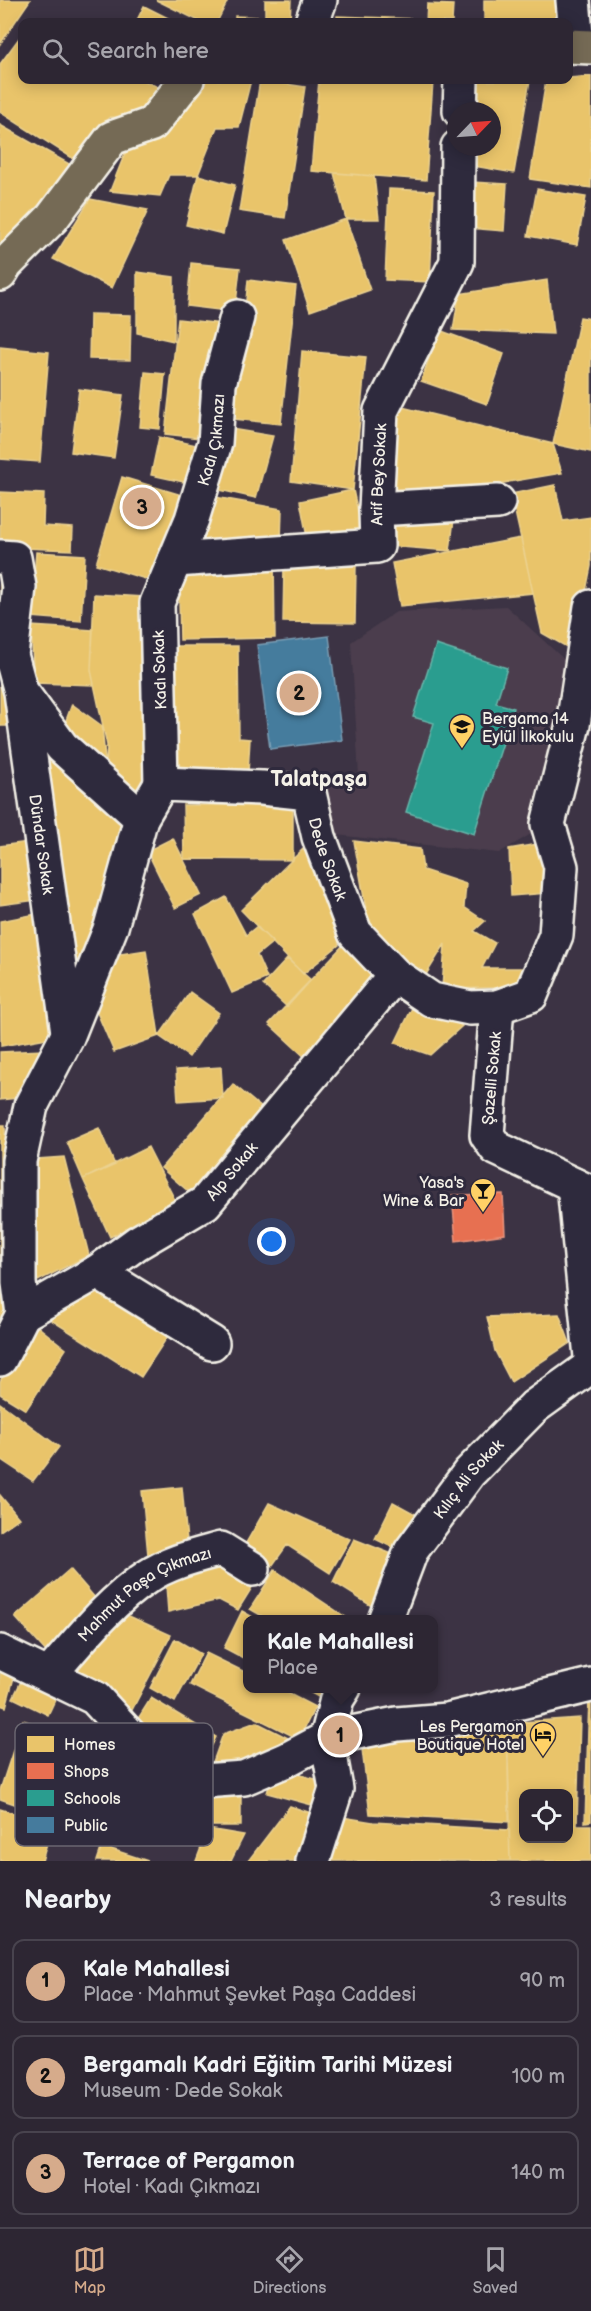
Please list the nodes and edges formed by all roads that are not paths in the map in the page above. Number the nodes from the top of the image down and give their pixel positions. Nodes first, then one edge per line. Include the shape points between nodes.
1 (320, 0) edge
2 (573, 0) edge
3 (313, 18) edge
4 (579, 46) edge
5 (184, 84) edge
6 (461, 84) edge
7 (460, 102) edge
8 (458, 156) edge
9 (0, 274) edge
10 (237, 317) dead end
11 (498, 502) dead end
12 (376, 509) junction
13 (0, 557) edge
14 (175, 560) junction
15 (591, 607) edge
16 (5, 654) edge
17 (21, 692) junction
18 (161, 784) junction
19 (141, 818) junction
20 (395, 975) junction
21 (497, 1007) junction
22 (68, 1035) junction
23 (582, 1189) edge
24 (97, 1272) junction
25 (23, 1314) junction
26 (212, 1343) dead end
27 (591, 1357) edge
28 (0, 1359) edge
29 (591, 1366) edge
30 (253, 1569) dead end
31 (387, 1615) edge
32 (0, 1652) edge
33 (49, 1675) junction
34 (591, 1685) edge
35 (341, 1693) edge
36 (118, 1723) edge
37 (327, 1738) junction
38 (213, 1780) edge
39 (314, 1861) edge

1 - 3 street
2 - 4 street
5 - 9 main road via 152,124 112,138 52,218
6 - 7 street
8 - 12 street, Arif Bey Sokak via 457,262 381,411
10 - 14 street, Kadı Çıkmazı via 219,384 215,443
11 - 12 street
12 - 14 street, Arif Bey Sokak via 377,546
13 - 16 street via 14,558 19,587
14 - 18 street, Kadı Sokak via 157,603
15 - 21 street, Dede Sokak via 573,724 548,824 561,867 556,935 531,995
16 - 17 street, Dündar Sokak
17 - 19 street via 62,747
17 - 22 street, Dündar Sokak
18 - 19 street
18 - 20 street, Dede Sokak via 309,793 319,837 355,933
19 - 22 street via 111,927
20 - 21 street, Dede Sokak via 432,1000 470,1008
20 - 24 street, Alp Sokak via 205,1203
21 - 23 street, Şazelli Sokak via 487,1135 496,1148
22 - 25 street via 31,1106 20,1161 19,1283
23 - 27 street
24 - 25 street, Alp Sokak
24 - 26 street
25 - 28 street
29 - 31 street, Kılıç Ali Sokak via 534,1407 469,1473 411,1551
30 - 33 street, Mahmut Paşa Çıkmazı via 221,1549 148,1576 86,1633
32 - 33 street
33 - 36 street via 95,1698
34 - 37 street via 447,1720 397,1724
35 - 37 street
37 - 38 street via 244,1778
37 - 39 street via 336,1789

